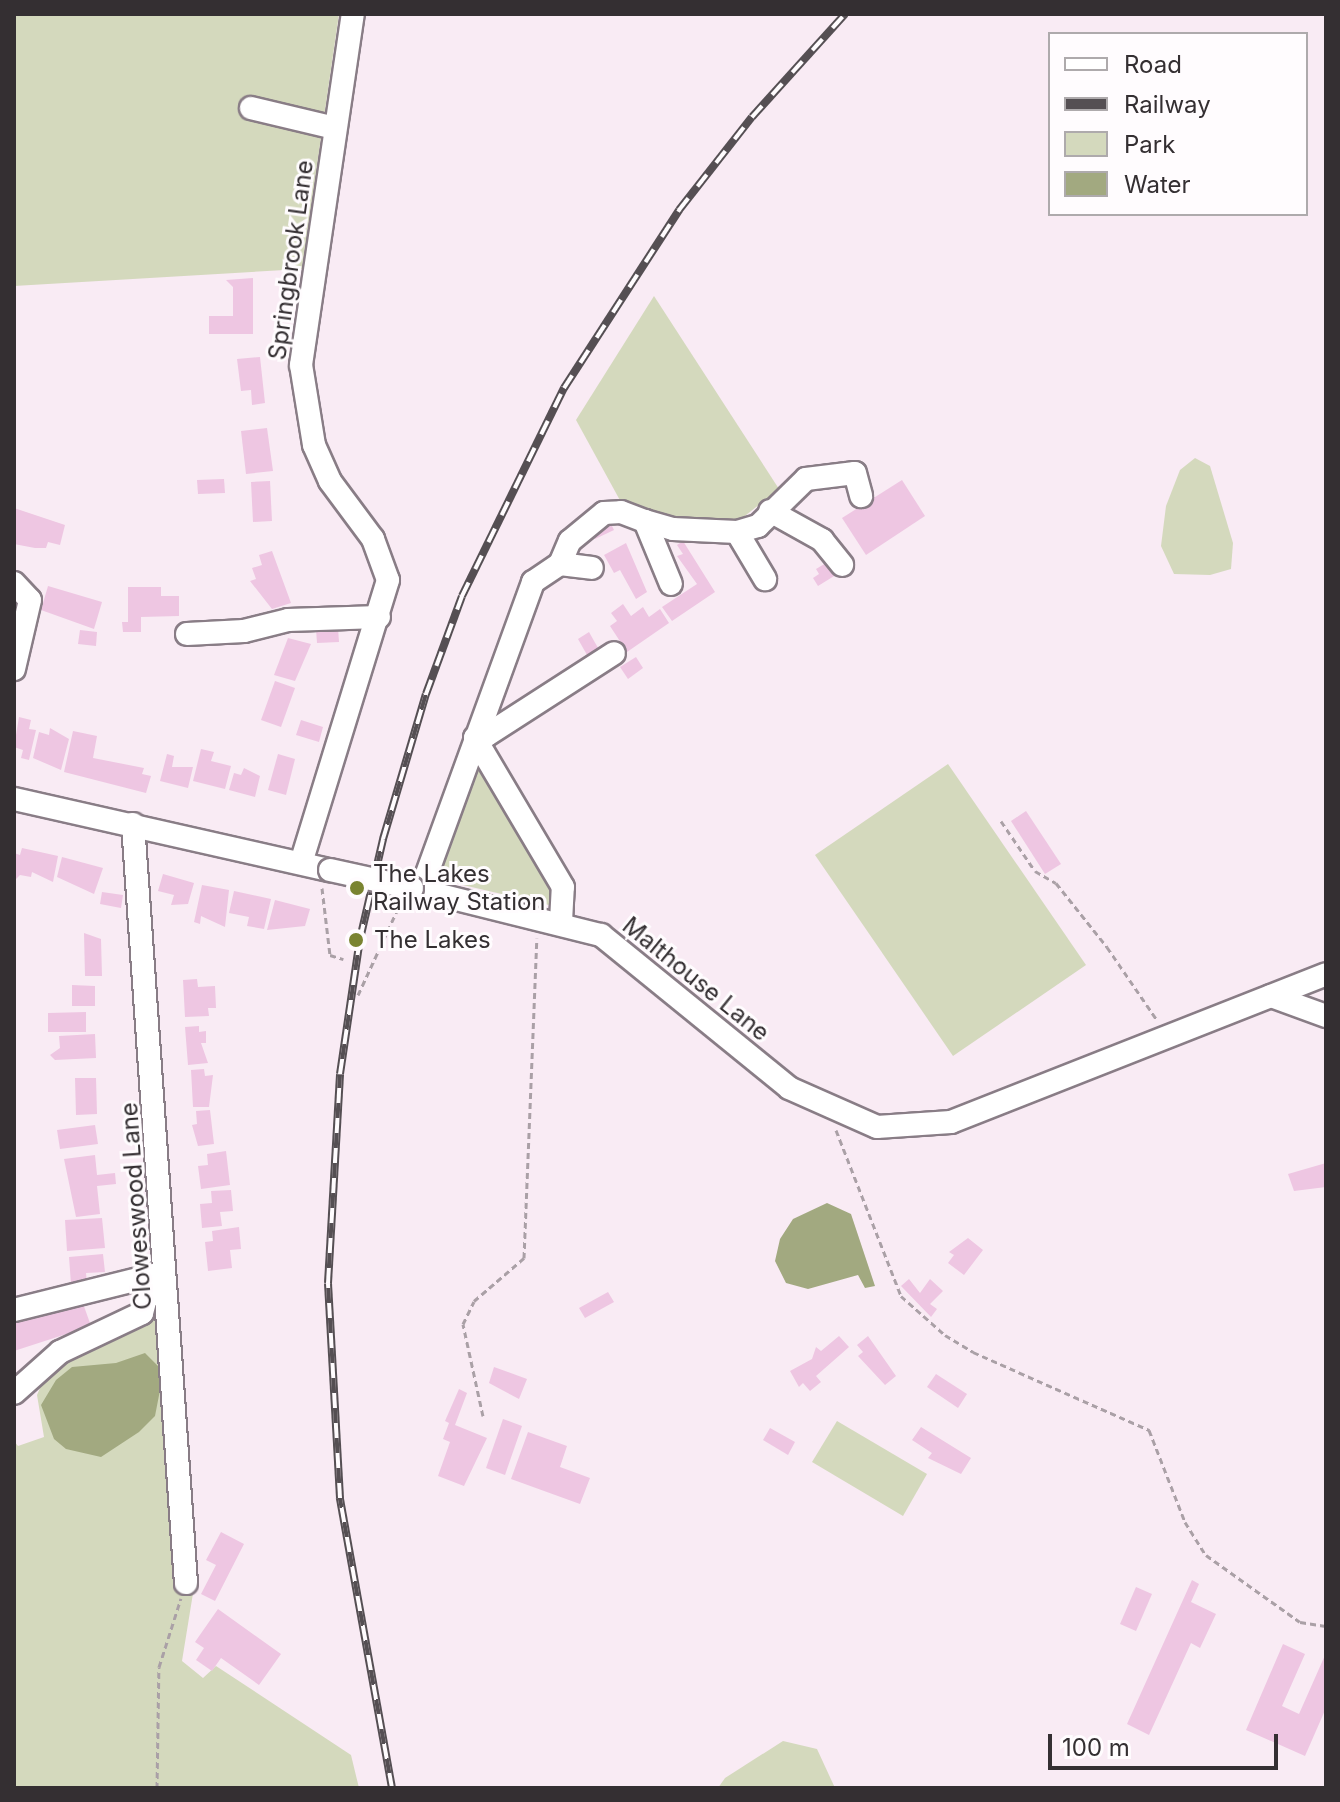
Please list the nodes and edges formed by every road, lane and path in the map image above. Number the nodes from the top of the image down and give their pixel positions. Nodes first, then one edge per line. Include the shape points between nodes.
1 (353, 14) edge
2 (251, 108) dead end
3 (335, 128) junction
4 (861, 496) dead end
5 (770, 511) junction
6 (645, 521) junction
7 (737, 532) junction
8 (560, 564) junction
9 (842, 565) dead end
10 (592, 568) dead end
11 (765, 579) dead end
12 (14, 583) edge
13 (671, 584) dead end
14 (379, 617) junction
15 (187, 634) dead end
16 (614, 653) dead end
17 (14, 669) edge
18 (14, 799) edge
19 (1001, 821) dead end
20 (133, 824) junction
21 (301, 863) junction
22 (325, 873) junction
23 (413, 891) junction
24 (537, 918) junction
25 (561, 922) junction
26 (343, 959) dead end
27 (1326, 974) edge
28 (358, 995) dead end
29 (1271, 996) junction
30 (1326, 1016) edge
31 (1169, 1036) junction
32 (822, 1106) junction
33 (159, 1274) junction
34 (14, 1310) edge
35 (14, 1393) edge
36 (483, 1416) dead end
37 (186, 1583) joint
38 (1326, 1626) edge
39 (157, 1788) edge

1 - 3 street, Springbrook Lane
2 - 3 street
3 - 14 street, Springbrook Lane via 301,365 304,408 330,481 383,559 388,580
4 - 5 street via 855,473 806,479
5 - 7 street via 758,526
5 - 9 street via 822,540
6 - 7 street via 673,529
6 - 8 street via 621,512 604,513 570,541
6 - 13 street
7 - 11 street
8 - 10 street
8 - 23 street via 533,582 519,610
12 - 17 street via 30,600
14 - 15 street via 288,620 244,631
14 - 21 street, Springbrook Lane
16 - 25 street via 475,738 563,887
18 - 20 street, Malthouse Lane
19 - 31 path via 1035,871 1056,883 1107,947
20 - 21 street, Malthouse Lane
20 - 33 street, Cloweswood Lane
21 - 22 street, Malthouse Lane
22 - 23 street, Malthouse Lane, bridge
22 - 26 path via 330,955
23 - 24 street, Malthouse Lane
23 - 28 path
24 - 25 street, Malthouse Lane
24 - 36 path via 524,1258 474,1301 463,1324
25 - 32 street, Malthouse Lane via 601,935 789,1088
27 - 29 street, Malthouse Lane
29 - 30 street
29 - 31 street, Malthouse Lane
31 - 32 street, Malthouse Lane via 951,1122 877,1127
32 - 38 path via 839,1136 901,1296 973,1352 1149,1430 1185,1522 1206,1555 1300,1622
33 - 34 street
33 - 35 street via 142,1313 60,1352
33 - 37 street, Cloweswood Lane
37 - 39 path via 159,1667

